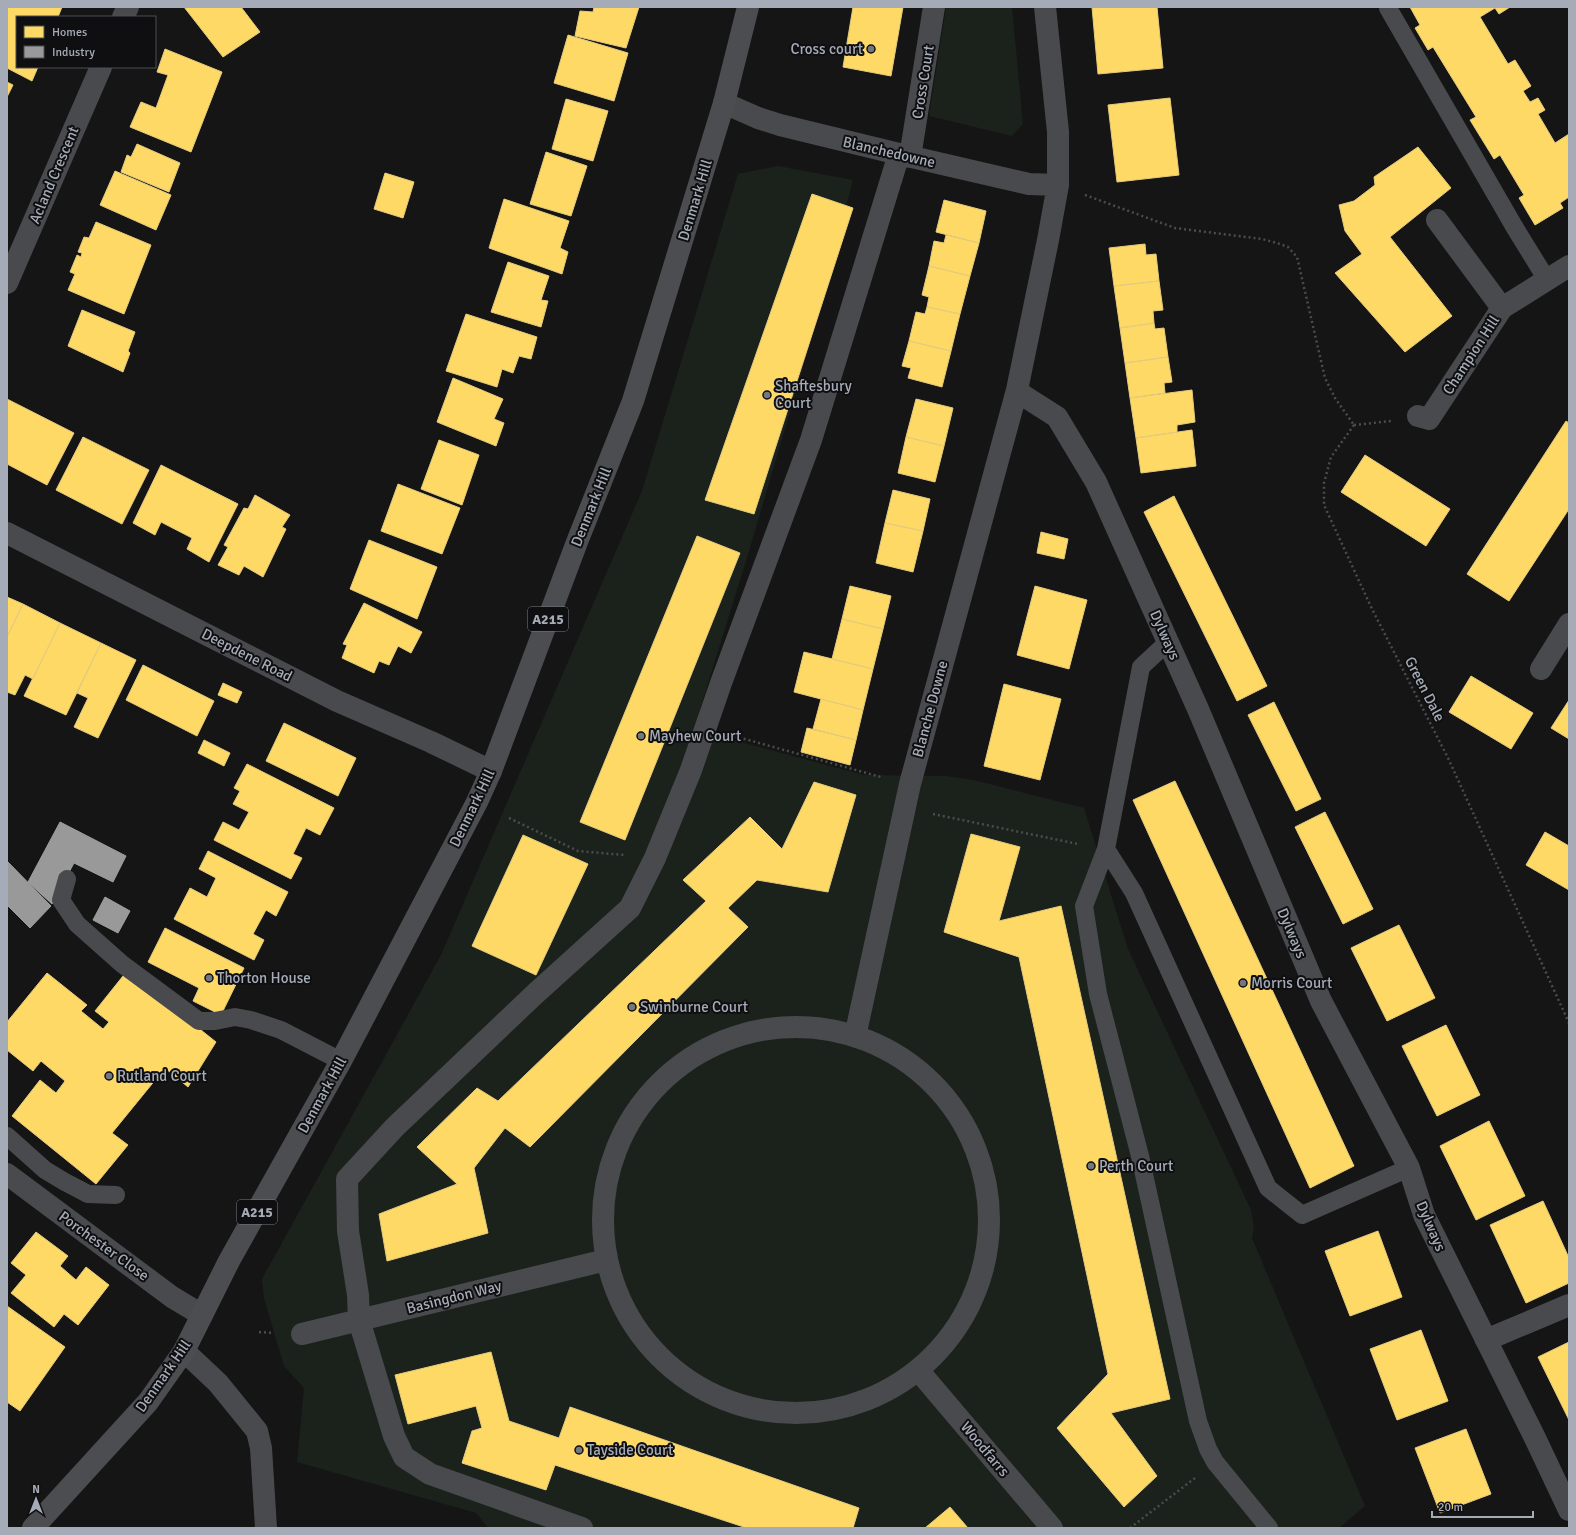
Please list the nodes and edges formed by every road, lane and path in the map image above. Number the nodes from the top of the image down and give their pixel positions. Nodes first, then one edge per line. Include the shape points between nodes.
1 (128, 7) edge
2 (748, 7) edge
3 (934, 7) edge
4 (1045, 7) edge
5 (1388, 8) dead end
6 (124, 16) edge
7 (101, 68) edge
8 (724, 103) junction
9 (904, 155) junction
10 (1058, 185) junction
11 (1437, 220) dead end
12 (1562, 275) edge
13 (7, 283) edge
14 (1502, 308) junction
15 (1017, 390) junction
16 (1418, 416) joint
17 (1354, 425) junction
18 (7, 533) edge
19 (1569, 624) edge
20 (1168, 642) junction
21 (1541, 669) dead end
22 (704, 728) junction
23 (491, 771) junction
24 (910, 784) junction
25 (905, 808) junction
26 (509, 818) dead end
27 (1106, 849) junction
28 (655, 858) junction
29 (67, 879) dead end
30 (1569, 1023) edge
31 (856, 1032) junction
32 (340, 1061) junction
33 (7, 1136) edge
34 (1410, 1168) junction
35 (7, 1174) edge
36 (116, 1195) dead end
37 (606, 1260) junction
38 (1569, 1305) edge
39 (202, 1315) junction
40 (360, 1320) junction
41 (302, 1334) dead end
42 (1486, 1340) junction
43 (184, 1351) junction
44 (918, 1370) junction
45 (1216, 1462) junction
46 (1569, 1510) edge
47 (33, 1528) edge
48 (266, 1528) edge
49 (582, 1528) edge
50 (1052, 1528) edge
51 (1130, 1528) edge
52 (1269, 1528) edge

1 - 6 street
2 - 8 main road, Denmark Hill / A215
3 - 9 street, Cross Court
4 - 10 street via 1058,132
5 - 12 lane via 1511,221
7 - 13 street, Acland Crescent
8 - 9 street, Blanchedowne via 780,125
8 - 23 main road, Denmark Hill / A215 via 634,402 577,542
9 - 10 street, Blanchedowne via 1029,184
9 - 22 street, Cross Court via 811,440
10 - 15 street
10 - 17 path via 1176,228 1262,239 1288,247 1297,257 1325,378
11 - 14 street
12 - 14 street, Champion Hill
14 - 16 street, Champion Hill via 1430,419
15 - 20 street, Dylways via 1057,417 1096,482
15 - 24 street, Blanche Downe
16 - 17 path
17 - 30 path, Green Dale via 1331,457 1324,484 1324,505 1372,609 1448,758
18 - 23 street, Deepdene Road via 337,701
19 - 21 street
20 - 27 lane via 1141,667
20 - 34 street, Dylways via 1321,1001
22 - 24 path
22 - 28 street, Cross Court via 691,770
23 - 32 main road, Denmark Hill / A215
24 - 25 street, Blanche Downe
25 - 27 path
25 - 31 street, Blanche Downe
26 - 28 path via 578,851
27 - 34 lane via 1134,893 1268,1188 1302,1215
27 - 45 lane via 1084,906 1098,994 1140,1156 1198,1421 1208,1450
28 - 40 street, Cross Court via 630,908 534,994 395,1126 347,1179 348,1231
29 - 32 lane via 61,900 77,924 122,964 199,1021 215,1022 235,1017 251,1020 280,1030
31 - 37 street via 806,1028 774,1029 743,1035 712,1046 685,1062 660,1083 639,1107 622,1135 610,1165 604,1196 602,1228
31 - 44 street via 876,1040 926,1078 948,1102 966,1130 979,1160 987,1192 989,1225 985,1258 976,1290 962,1320 942,1347
32 - 39 main road, Denmark Hill / A215 via 229,1261
33 - 36 lane via 46,1170 65,1182 88,1194
34 - 42 street, Dylways via 1424,1215
35 - 39 street, Porchester Close via 172,1297
37 - 40 street, Basingdon Way
37 - 44 street via 620,1301 634,1326 656,1354 683,1378 714,1396 748,1407 784,1413 820,1412 855,1404 888,1390
38 - 42 street
39 - 43 main road, Denmark Hill / A215
40 - 41 street, Basingdon Way
40 - 49 street, Cross Court via 394,1436 404,1457 430,1474
42 - 46 street, Dylways
43 - 47 main road, Denmark Hill / A215 via 148,1402
43 - 48 street via 218,1383 257,1431
44 - 50 street, Woodfarrs
45 - 51 path
45 - 52 lane

